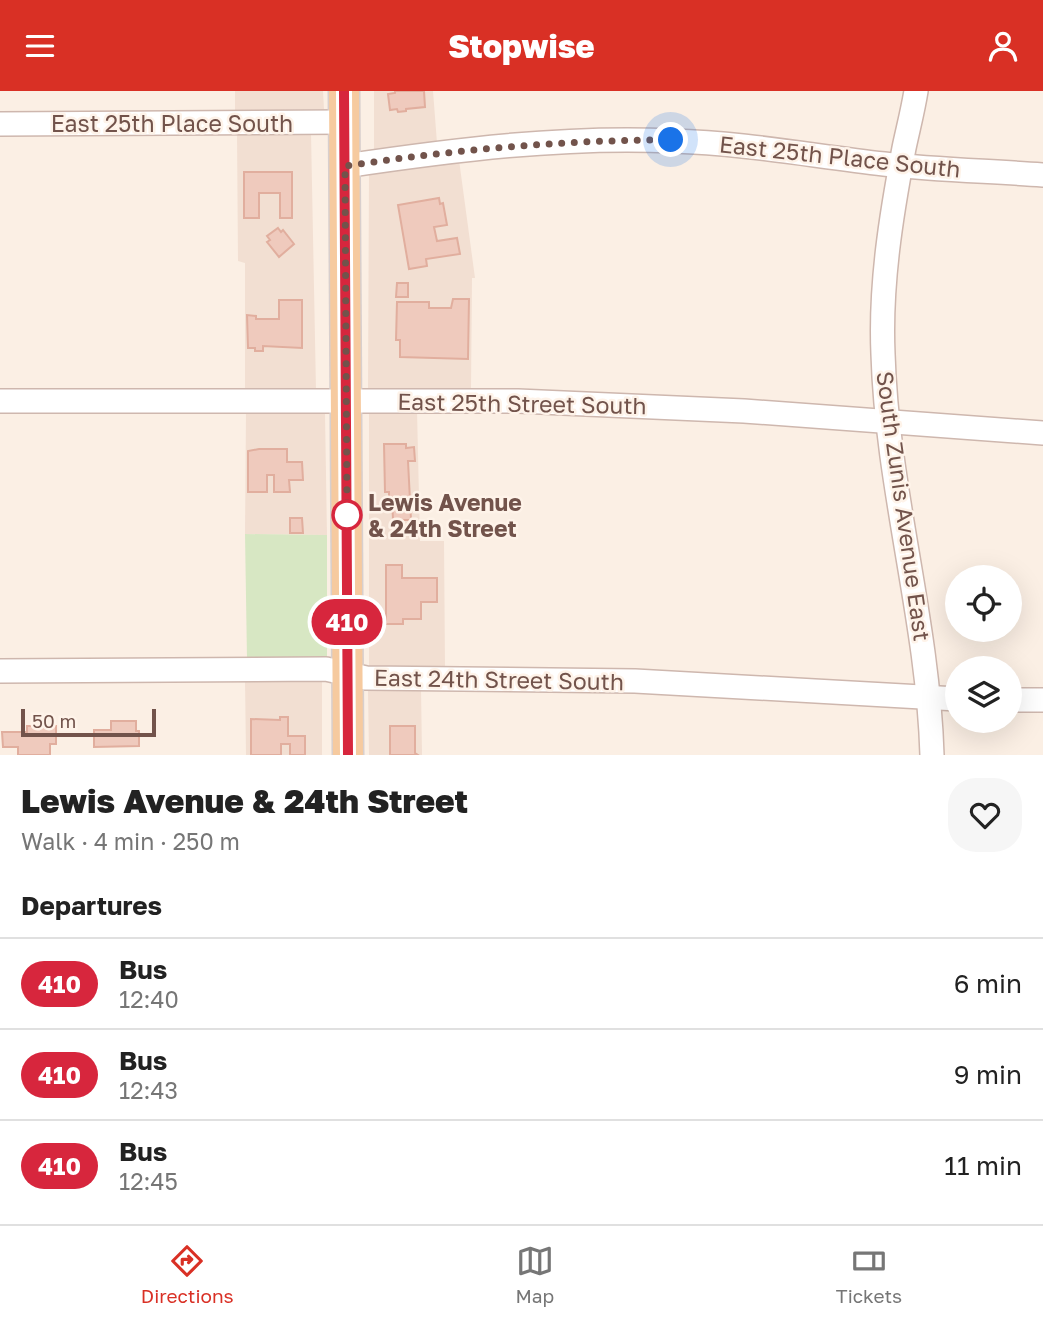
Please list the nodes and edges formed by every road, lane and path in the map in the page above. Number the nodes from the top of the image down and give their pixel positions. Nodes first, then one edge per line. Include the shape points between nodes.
1 (344, 91) edge
2 (916, 91) edge
3 (344, 122) junction
4 (0, 124) edge
5 (345, 166) junction
6 (901, 166) junction
7 (1043, 175) edge
8 (346, 400) junction
9 (0, 401) edge
10 (888, 423) junction
11 (1043, 433) edge
12 (0, 671) edge
13 (347, 674) junction
14 (929, 698) junction
15 (945, 699) edge
16 (1022, 700) edge
17 (1043, 700) edge
18 (348, 755) edge
19 (932, 755) edge

1 - 3 main road
2 - 6 street, South Zunis Avenue East
3 - 4 street, East 25th Place South
3 - 5 main road
5 - 6 street, East 25th Place South via 519,145 671,140
5 - 8 main road
6 - 7 street, East 25th Place South
6 - 10 street, South Zunis Avenue East via 883,314
8 - 9 street, East 25th Street South
8 - 10 street, East 25th Street South via 613,404
8 - 13 main road
10 - 11 street, East 25th Street South
10 - 14 street, South Zunis Avenue East
12 - 13 street, East 24th Street South via 326,670
13 - 14 street, East 24th Street South via 635,681
13 - 18 main road
14 - 15 street, East 24th Street South
14 - 19 street, South Zunis Avenue East
16 - 17 street

